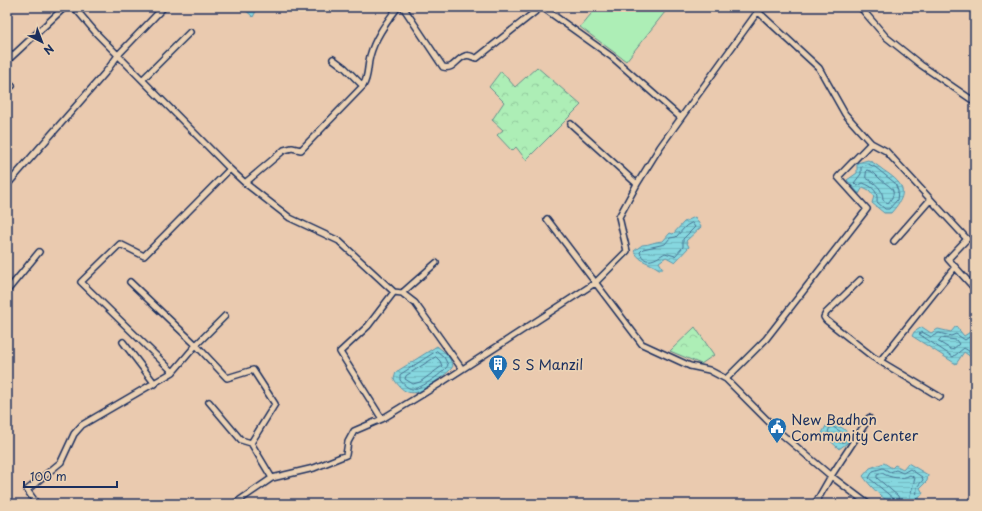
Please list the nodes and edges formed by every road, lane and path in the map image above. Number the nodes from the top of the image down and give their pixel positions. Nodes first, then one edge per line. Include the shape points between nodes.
1 (65, 7) edge
2 (74, 7) edge
3 (164, 7) edge
4 (398, 7) edge
5 (403, 7) edge
6 (542, 7) edge
7 (754, 7) edge
8 (860, 7) edge
9 (760, 9) edge
10 (190, 32) dead end
11 (119, 54) junction
12 (333, 59) dead end
13 (7, 61) edge
14 (143, 79) junction
15 (7, 80) edge
16 (12, 86) dead end
17 (363, 86) junction
18 (975, 102) edge
19 (681, 118) junction
20 (571, 124) dead end
21 (871, 143) junction
22 (230, 169) junction
23 (245, 183) junction
24 (637, 184) junction
25 (7, 185) edge
26 (930, 200) junction
27 (547, 220) dead end
28 (894, 241) dead end
29 (39, 252) dead end
30 (436, 263) dead end
31 (955, 267) junction
32 (860, 280) dead end
33 (130, 282) dead end
34 (595, 283) junction
35 (975, 289) edge
36 (7, 291) edge
37 (394, 292) junction
38 (402, 293) junction
39 (225, 316) dead end
40 (122, 342) dead end
41 (196, 345) junction
42 (880, 362) junction
43 (462, 369) junction
44 (173, 372) junction
45 (726, 379) junction
46 (155, 384) junction
47 (940, 397) dead end
48 (209, 402) dead end
49 (869, 418) dead end
50 (382, 419) junction
51 (251, 443) junction
52 (831, 476) junction
53 (272, 478) junction
54 (37, 504) edge
55 (234, 504) edge
56 (815, 504) edge
57 (868, 504) edge

1 - 13 street
2 - 11 street via 97,34
3 - 11 street
4 - 17 street via 375,43 370,57 368,78
5 - 6 street via 443,67 448,68 464,56 477,58
6 - 19 street via 612,57
7 - 9 street
8 - 18 street via 886,37
9 - 19 street
9 - 21 street via 820,68 845,114
10 - 14 street
11 - 14 street
11 - 25 street via 106,73
12 - 17 street
14 - 22 street
15 - 16 street
17 - 23 street via 301,150 284,150
19 - 24 street
20 - 24 street
21 - 26 street via 886,151
21 - 45 street via 838,177 867,212 766,339
22 - 23 street
22 - 44 street via 144,256 120,244 81,282
23 - 37 street via 290,218 339,241
24 - 34 street via 619,217 626,254
26 - 28 street
26 - 31 street via 967,238 948,259
27 - 34 street
29 - 36 street
30 - 38 street
31 - 35 street
31 - 42 street
32 - 42 street via 824,317
33 - 41 street
34 - 43 street
34 - 45 street via 642,344
37 - 38 street
37 - 50 street via 368,326 340,352
38 - 43 street via 415,303
39 - 41 street
40 - 46 street
41 - 44 street
41 - 51 street via 227,378 253,370 275,404
42 - 47 street
43 - 50 street
44 - 46 street
45 - 52 street via 780,432
46 - 54 street via 82,426 74,434 61,462 27,490
48 - 51 street via 241,440
49 - 52 street
50 - 53 street via 354,431 348,442 346,455 314,468
51 - 53 street
52 - 56 street
52 - 57 street
53 - 55 street

